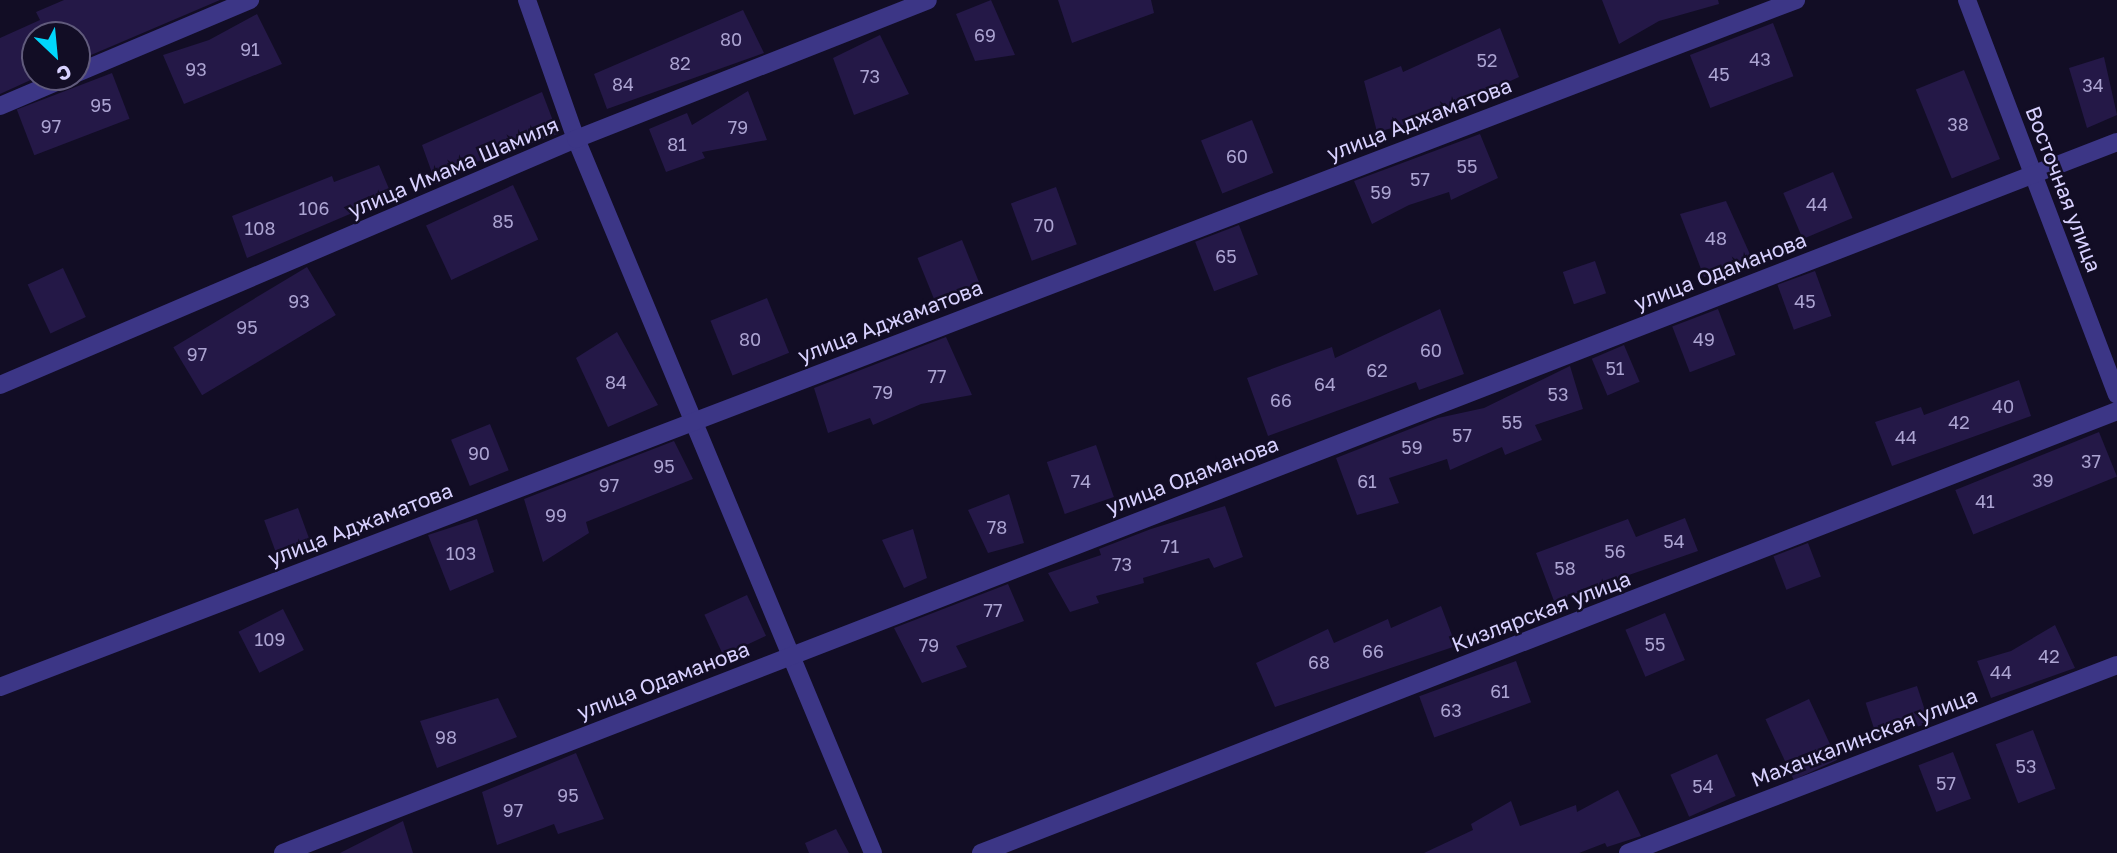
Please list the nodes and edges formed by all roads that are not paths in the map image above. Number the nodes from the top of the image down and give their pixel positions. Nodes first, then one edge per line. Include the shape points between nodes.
1 (250, 0) edge
2 (527, 0) edge
3 (928, 0) edge
4 (1796, 0) edge
5 (1967, 0) edge
6 (91, 67) edge
7 (35, 91) edge
8 (0, 106) edge
9 (576, 139) junction
10 (2117, 142) edge
11 (2035, 173) junction
12 (0, 385) edge
13 (2117, 394) edge
14 (2117, 411) edge
15 (693, 420) junction
16 (791, 655) junction
17 (2117, 665) edge
18 (0, 687) edge
19 (283, 853) edge
20 (873, 853) edge
21 (981, 853) edge
22 (1628, 853) edge

1 - 6 street
2 - 9 street
3 - 9 street, улица Имама Шамиля
4 - 15 street, улица Аджаматова
5 - 11 street, Восточная улица
7 - 8 street
9 - 12 street, улица Имама Шамиля
9 - 15 street
10 - 11 street, улица Одаманова
11 - 13 street, Восточная улица
11 - 16 street, улица Одаманова
14 - 21 street, Кизлярская улица
15 - 16 street
15 - 18 street, улица Аджаматова
16 - 19 street, улица Одаманова
16 - 20 street
17 - 22 street, Махачкалинская улица

